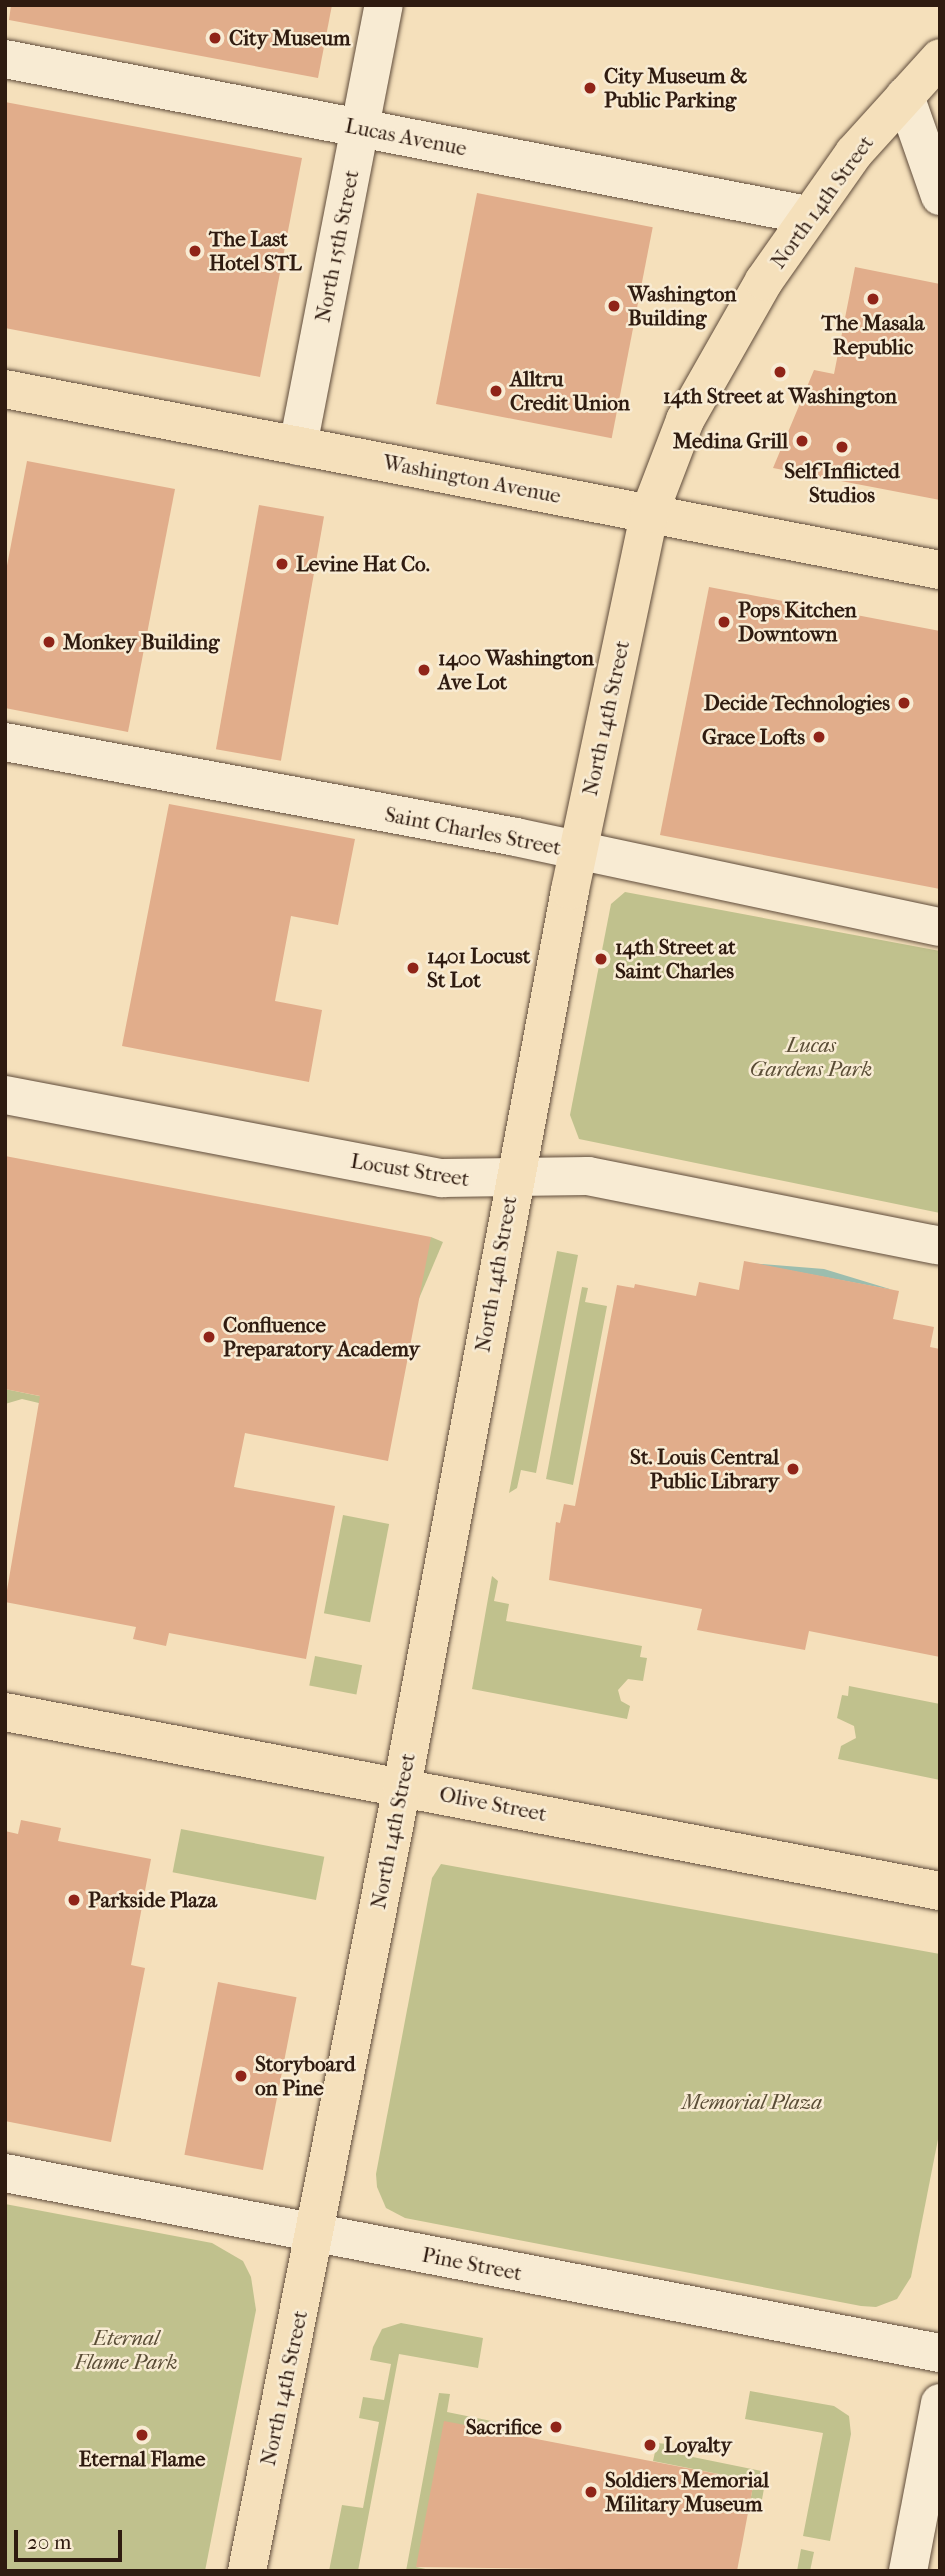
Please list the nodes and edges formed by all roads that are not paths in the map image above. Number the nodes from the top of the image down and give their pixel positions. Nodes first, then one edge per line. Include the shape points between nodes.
1 (384, 5) edge
2 (940, 58) edge
3 (5, 59) edge
4 (905, 96) junction
5 (360, 128) junction
6 (940, 196) edge
7 (807, 215) junction
8 (5, 389) edge
9 (298, 446) junction
10 (649, 514) junction
11 (940, 570) edge
12 (5, 742) edge
13 (578, 852) junction
14 (940, 927) edge
15 (5, 1095) edge
16 (513, 1179) junction
17 (940, 1246) edge
18 (5, 1712) edge
19 (402, 1787) junction
20 (940, 1891) edge
21 (5, 2173) edge
22 (315, 2233) junction
23 (940, 2353) edge
24 (940, 2403) edge
25 (247, 2571) edge
26 (908, 2571) edge

1 - 5 street, North 15th Street
2 - 4 main road, North 14th Street
3 - 5 street, Lucas Avenue
4 - 6 street
4 - 7 main road, North 14th Street
5 - 7 street, Lucas Avenue
5 - 9 street, North 15th Street
7 - 10 main road, North 14th Street via 685,419
8 - 9 main road, Washington Avenue
9 - 10 main road, Washington Avenue
10 - 11 main road, Washington Avenue
10 - 13 main road, North 14th Street
12 - 13 street, Saint Charles Street
13 - 14 street, Saint Charles Street
13 - 16 main road, North 14th Street
15 - 16 street, Locust Street via 442,1178
16 - 17 street, Locust Street via 588,1176
16 - 19 main road, North 14th Street
18 - 19 main road, Olive Street
19 - 20 main road, Olive Street
19 - 22 main road, North 14th Street
21 - 22 street, Pine Street
22 - 23 street, Pine Street
22 - 25 main road, North 14th Street
24 - 26 street

